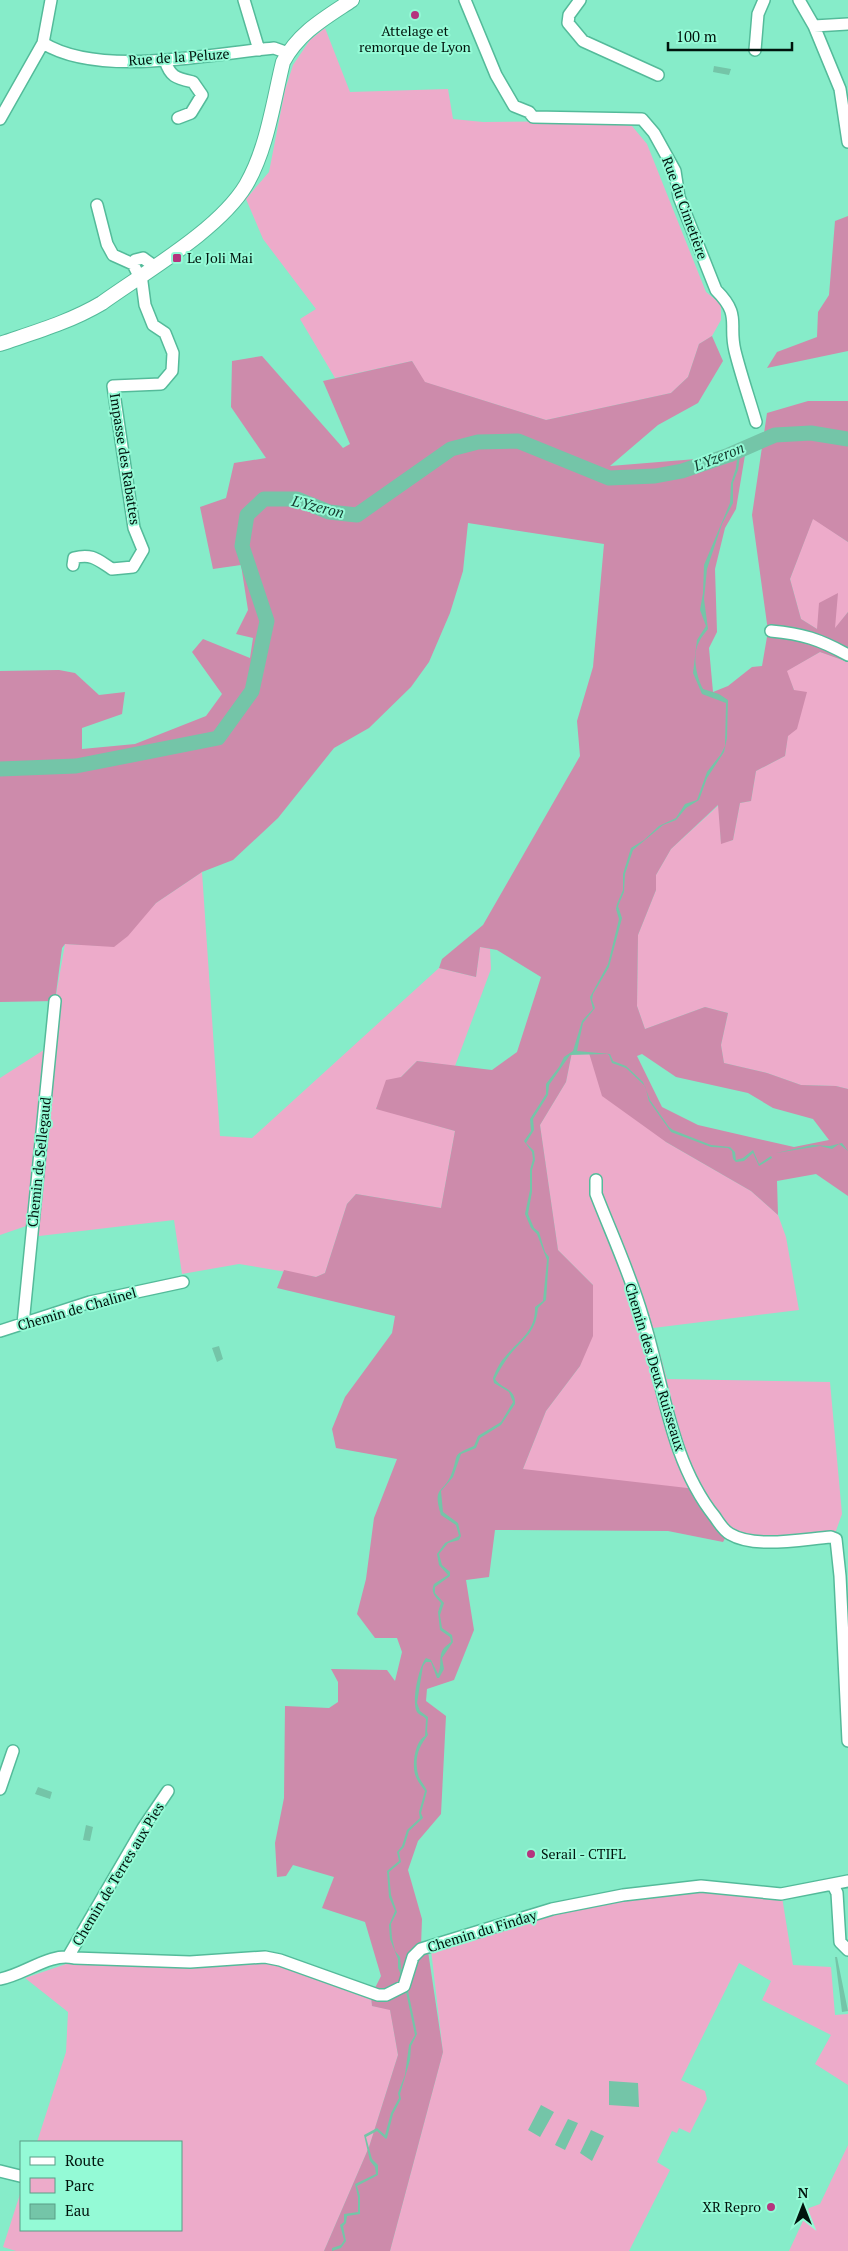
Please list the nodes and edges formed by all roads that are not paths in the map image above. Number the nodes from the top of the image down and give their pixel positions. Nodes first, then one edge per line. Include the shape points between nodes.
1 (51, 0) edge
2 (244, 0) edge
3 (352, 0) edge
4 (466, 0) edge
5 (580, 0) edge
6 (764, 0) edge
7 (799, 0) edge
8 (848, 24) edge
9 (814, 26) junction
10 (43, 44) junction
11 (259, 50) junction
12 (755, 50) dead end
13 (288, 53) junction
14 (165, 60) junction
15 (658, 75) dead end
16 (845, 99) edge
17 (178, 118) dead end
18 (0, 120) edge
19 (848, 142) edge
20 (97, 205) dead end
21 (133, 264) junction
22 (154, 266) junction
23 (138, 277) junction
24 (0, 344) edge
25 (756, 422) dead end
26 (73, 565) dead end
27 (771, 631) dead end
28 (848, 655) edge
29 (55, 1001) dead end
30 (596, 1180) dead end
31 (183, 1282) dead end
32 (23, 1324) junction
33 (0, 1331) edge
34 (848, 1741) edge
35 (13, 1751) dead end
36 (0, 1789) edge
37 (168, 1791) dead end
38 (848, 1881) edge
39 (833, 1885) junction
40 (848, 1950) edge
41 (68, 1957) junction
42 (0, 1979) edge
43 (0, 2171) edge
44 (20, 2176) dead end

1 - 10 street
2 - 11 street
3 - 13 main road via 310,28
4 - 25 street, Rue du Cimetière via 496,75 514,106 533,117 642,119 654,133 675,171 679,197 716,290 727,301 734,321 734,348
5 - 15 street via 569,15 568,23 583,41
6 - 12 street via 758,14
7 - 9 street
8 - 9 street
9 - 16 street
10 - 14 street, Rue de la Peluze via 82,59
10 - 18 street
11 - 13 street, Rue de la Peluze via 274,48
11 - 14 street, Rue de la Peluze
13 - 22 main road via 261,152 245,186 212,225
14 - 17 street via 168,71 177,78 193,82 202,95 190,113
16 - 19 street
20 - 21 street via 113,255
21 - 22 street via 143,258
21 - 23 street
22 - 23 main road
23 - 24 main road via 84,314
23 - 26 street, Impasse des Rabattes via 153,325 165,333 173,353 172,372 161,384 114,386 134,528 143,550 133,567 112,569 94,556 84,555 74,558
27 - 28 street via 801,634
29 - 32 street, Chemin de Sellegaud
30 - 34 street, Chemin des Deux Ruisseaux via 596,1194 644,1318 676,1443 696,1489 711,1512 728,1534 741,1539 762,1542 836,1539
31 - 32 street, Chemin de Chalinel via 114,1296
32 - 33 street, Chemin de Chalinel
35 - 36 street
37 - 41 street, Chemin de Terres aux Pies
38 - 39 street, Chemin du Finday
39 - 40 street via 840,1942
39 - 41 street, Chemin du Finday via 781,1894 701,1886 623,1895 552,1909 421,1949 412,1957 405,1983 386,1995 265,1957 190,1962
41 - 42 street, Chemin du Finday
43 - 44 street

